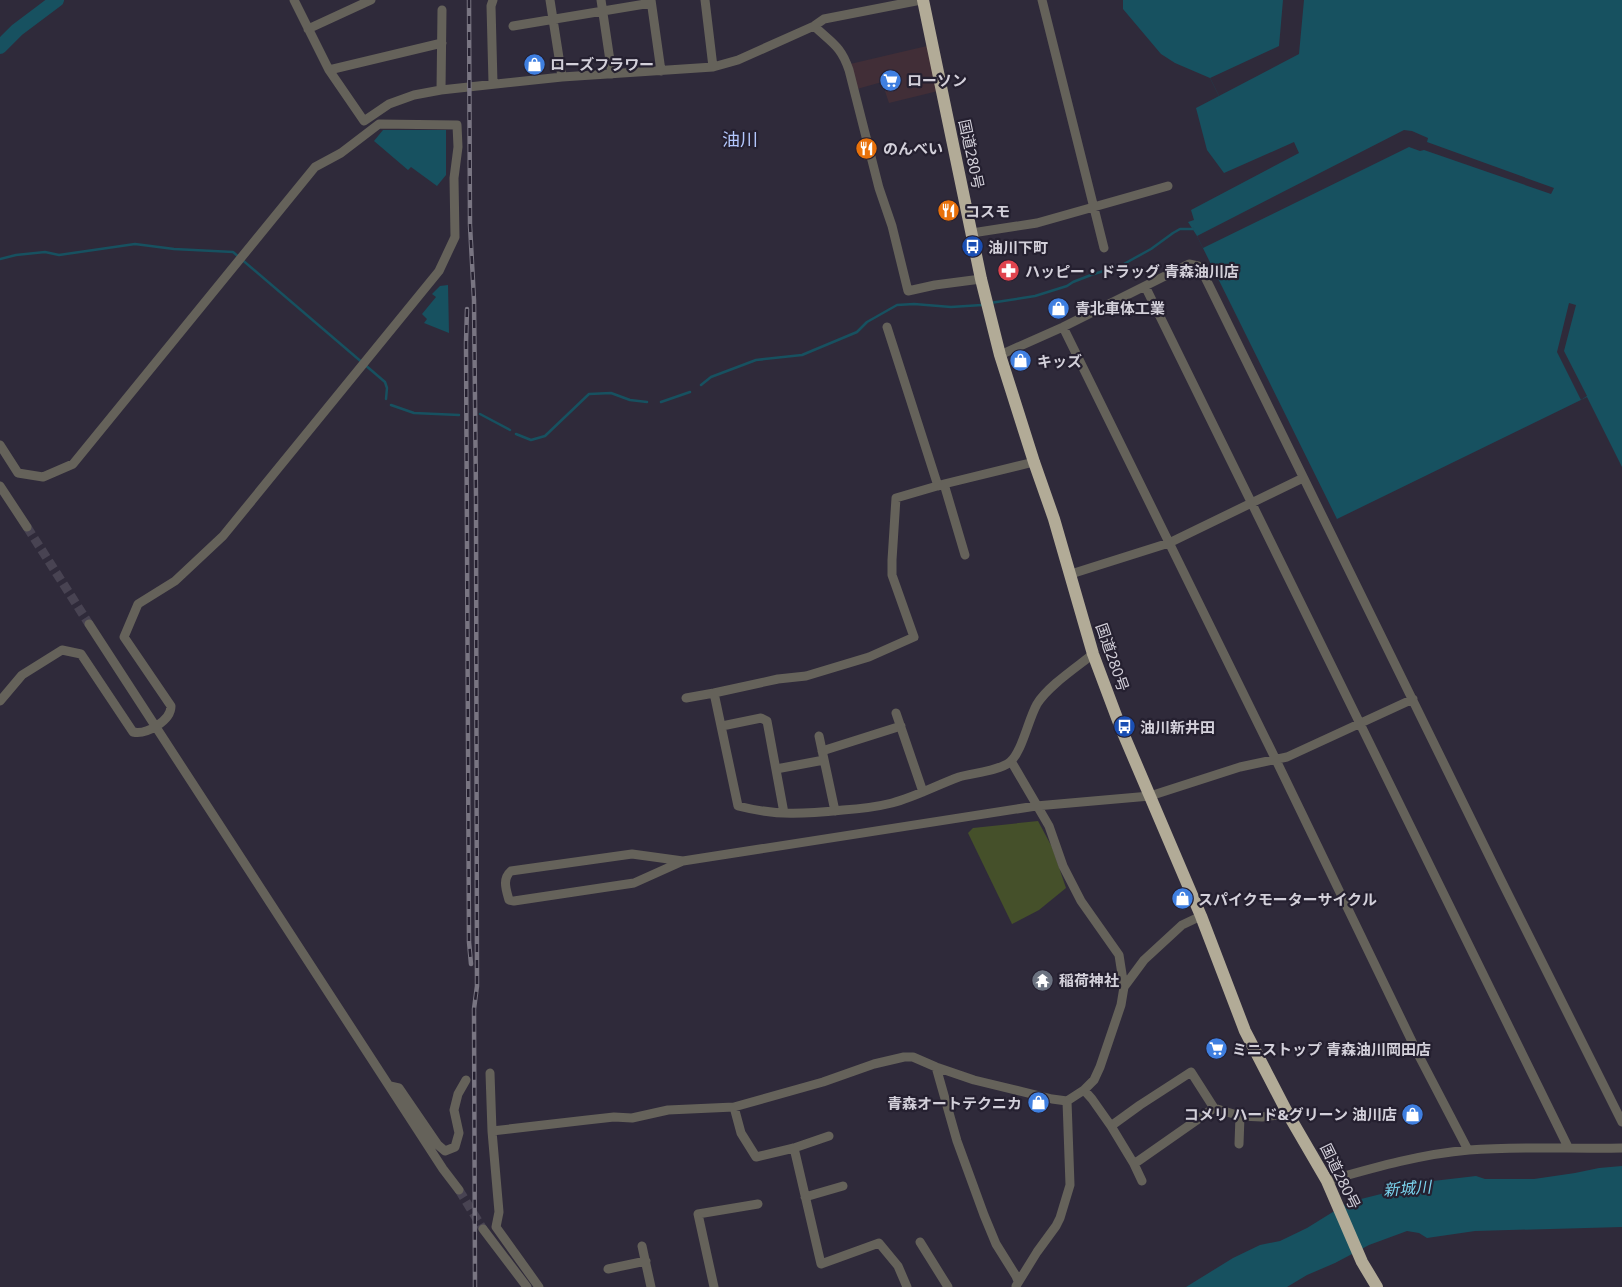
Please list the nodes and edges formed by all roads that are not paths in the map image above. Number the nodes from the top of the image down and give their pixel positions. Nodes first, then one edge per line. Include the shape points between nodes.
1 (294, 0) edge
2 (371, 0) edge
3 (493, 0) edge
4 (550, 0) edge
5 (601, 0) edge
6 (705, 0) edge
7 (922, 0) edge
8 (1042, 0) edge
9 (651, 2) edge
10 (442, 10) dead end
11 (603, 11) junction
12 (553, 19) junction
13 (513, 26) dead end
14 (814, 26) junction
15 (308, 29) junction
16 (442, 43) junction
17 (713, 67) junction
18 (329, 70) junction
19 (661, 71) junction
20 (612, 74) junction
21 (562, 77) junction
22 (492, 83) junction
23 (441, 90) junction
24 (1168, 186) dead end
25 (1094, 207) junction
26 (972, 233) junction
27 (1104, 248) dead end
28 (981, 279) junction
29 (1145, 286) junction
30 (887, 327) dead end
31 (1063, 327) junction
32 (1000, 355) junction
33 (0, 445) edge
34 (1034, 462) junction
35 (1303, 478) junction
36 (941, 485) junction
37 (0, 486) edge
38 (1252, 502) junction
39 (27, 527) tunnel mouth
40 (1169, 543) junction
41 (965, 555) dead end
42 (1071, 574) junction
43 (89, 624) tunnel mouth
44 (1093, 654) junction
45 (714, 693) junction
46 (686, 698) dead end
47 (1413, 699) junction
48 (0, 701) edge
49 (896, 712) dead end
50 (1360, 724) junction
51 (156, 725) junction
52 (722, 726) junction
53 (901, 726) junction
54 (819, 736) dead end
55 (823, 755) junction
56 (1276, 760) junction
57 (1011, 761) junction
58 (776, 769) junction
59 (923, 792) junction
60 (1150, 796) junction
61 (1036, 806) junction
62 (835, 811) junction
63 (784, 814) junction
64 (683, 862) junction
65 (1201, 916) junction
66 (1124, 987) junction
67 (936, 1067) junction
68 (490, 1073) dead end
69 (466, 1080) dead end
70 (390, 1086) junction
71 (1084, 1090) junction
72 (1067, 1101) junction
73 (734, 1107) junction
74 (1214, 1108) junction
75 (1288, 1114) junction
76 (1240, 1116) junction
77 (1622, 1122) edge
78 (1111, 1126) junction
79 (492, 1131) junction
80 (828, 1136) dead end
81 (1239, 1144) dead end
82 (1568, 1147) junction
83 (794, 1148) junction
84 (1622, 1148) edge
85 (1468, 1150) junction
86 (1134, 1164) junction
87 (1142, 1181) dead end
88 (1327, 1181) junction
89 (843, 1186) dead end
90 (459, 1190) tunnel mouth
91 (805, 1197) junction
92 (758, 1204) dead end
93 (483, 1230) tunnel mouth
94 (920, 1242) dead end
95 (642, 1246) dead end
96 (646, 1261) junction
97 (608, 1269) dead end
98 (1017, 1284) edge
99 (527, 1287) edge
100 (539, 1287) edge
101 (651, 1287) edge
102 (714, 1287) edge
103 (907, 1287) edge
104 (948, 1287) edge
105 (1376, 1287) edge

1 - 15 street
2 - 15 street
3 - 22 street
4 - 12 street
5 - 11 street
6 - 17 street
7 - 14 street via 824,19
7 - 26 highway, 国道280号
8 - 25 street
9 - 11 street
9 - 19 street
10 - 16 street
11 - 12 street
11 - 20 street
12 - 13 street
12 - 21 street
14 - 17 street via 738,60
14 - 28 street via 839,49 847,64 908,291
15 - 18 street
16 - 18 street
16 - 23 street
17 - 19 street
18 - 23 street via 364,121 389,104
19 - 20 street
20 - 21 street
21 - 22 street
22 - 23 street
24 - 25 street
25 - 26 street via 1037,223
25 - 27 street
26 - 28 highway, 国道280号
28 - 32 highway, 国道280号
29 - 31 street
29 - 35 street via 1189,264 1198,266
29 - 38 street
30 - 36 street
31 - 32 street
31 - 40 street
32 - 34 highway, 国道280号
33 - 51 street via 18,473 43,477 73,464 315,167 341,153 379,124 457,125 455,238 439,272 223,536 174,581 138,604 124,637 171,706 168,717
34 - 36 street
34 - 42 highway, 国道280号
35 - 38 street
35 - 47 street
36 - 41 street
36 - 45 street via 896,498 892,575 914,637 869,657 806,676
37 - 39 street
38 - 40 street
38 - 50 street
40 - 42 street
40 - 56 street
42 - 44 highway, 国道280号
43 - 51 street
44 - 57 street via 1042,699
44 - 60 highway, 国道280号
45 - 46 street
45 - 52 street
47 - 50 street
47 - 77 street
48 - 51 street via 22,674 62,650 82,654 133,732 139,734
49 - 53 street
50 - 56 street
50 - 82 street
51 - 70 street
52 - 58 street via 761,718 767,721
52 - 63 street via 738,806
53 - 55 street
53 - 59 street
54 - 55 street
55 - 58 street
55 - 62 street
56 - 60 street via 1240,767
56 - 85 street
57 - 59 street
57 - 61 street
58 - 63 street
59 - 62 street via 892,803
60 - 61 street
60 - 65 highway, 国道280号
61 - 64 street
61 - 66 street via 1049,826 1063,866 1081,901 1119,955
62 - 63 street
64 - 64 street via 632,854 511,871 505,881 509,900 514,902 634,883
65 - 66 street via 1182,925 1144,960
65 - 75 highway, 国道280号 via 1245,1030
66 - 71 street via 1120,1010 1100,1067
67 - 72 street via 1009,1090
67 - 73 street via 914,1057 904,1057
67 - 98 street via 957,1141 984,1215 996,1244 1016,1276
68 - 79 street
69 - 70 street via 454,1110 459,1133 455,1147 446,1151 438,1145 399,1088
70 - 90 street
71 - 72 street
71 - 78 street
72 - 98 street via 1070,1185 1056,1226
73 - 79 street via 668,1110 632,1118
73 - 83 street via 741,1134 756,1157
74 - 76 street
74 - 78 street via 1191,1072
74 - 86 street
75 - 76 street
75 - 88 highway, 国道280号
76 - 81 street
78 - 86 street
79 - 100 street via 499,1212 496,1227
80 - 83 street
82 - 84 street
82 - 85 street
83 - 91 street
85 - 88 street via 1378,1167
86 - 87 street
88 - 105 highway, 国道280号
89 - 91 street
91 - 103 street via 822,1264 880,1243 898,1266
92 - 102 street via 698,1214
93 - 99 street
94 - 104 street
95 - 96 street
96 - 97 street
96 - 101 street

